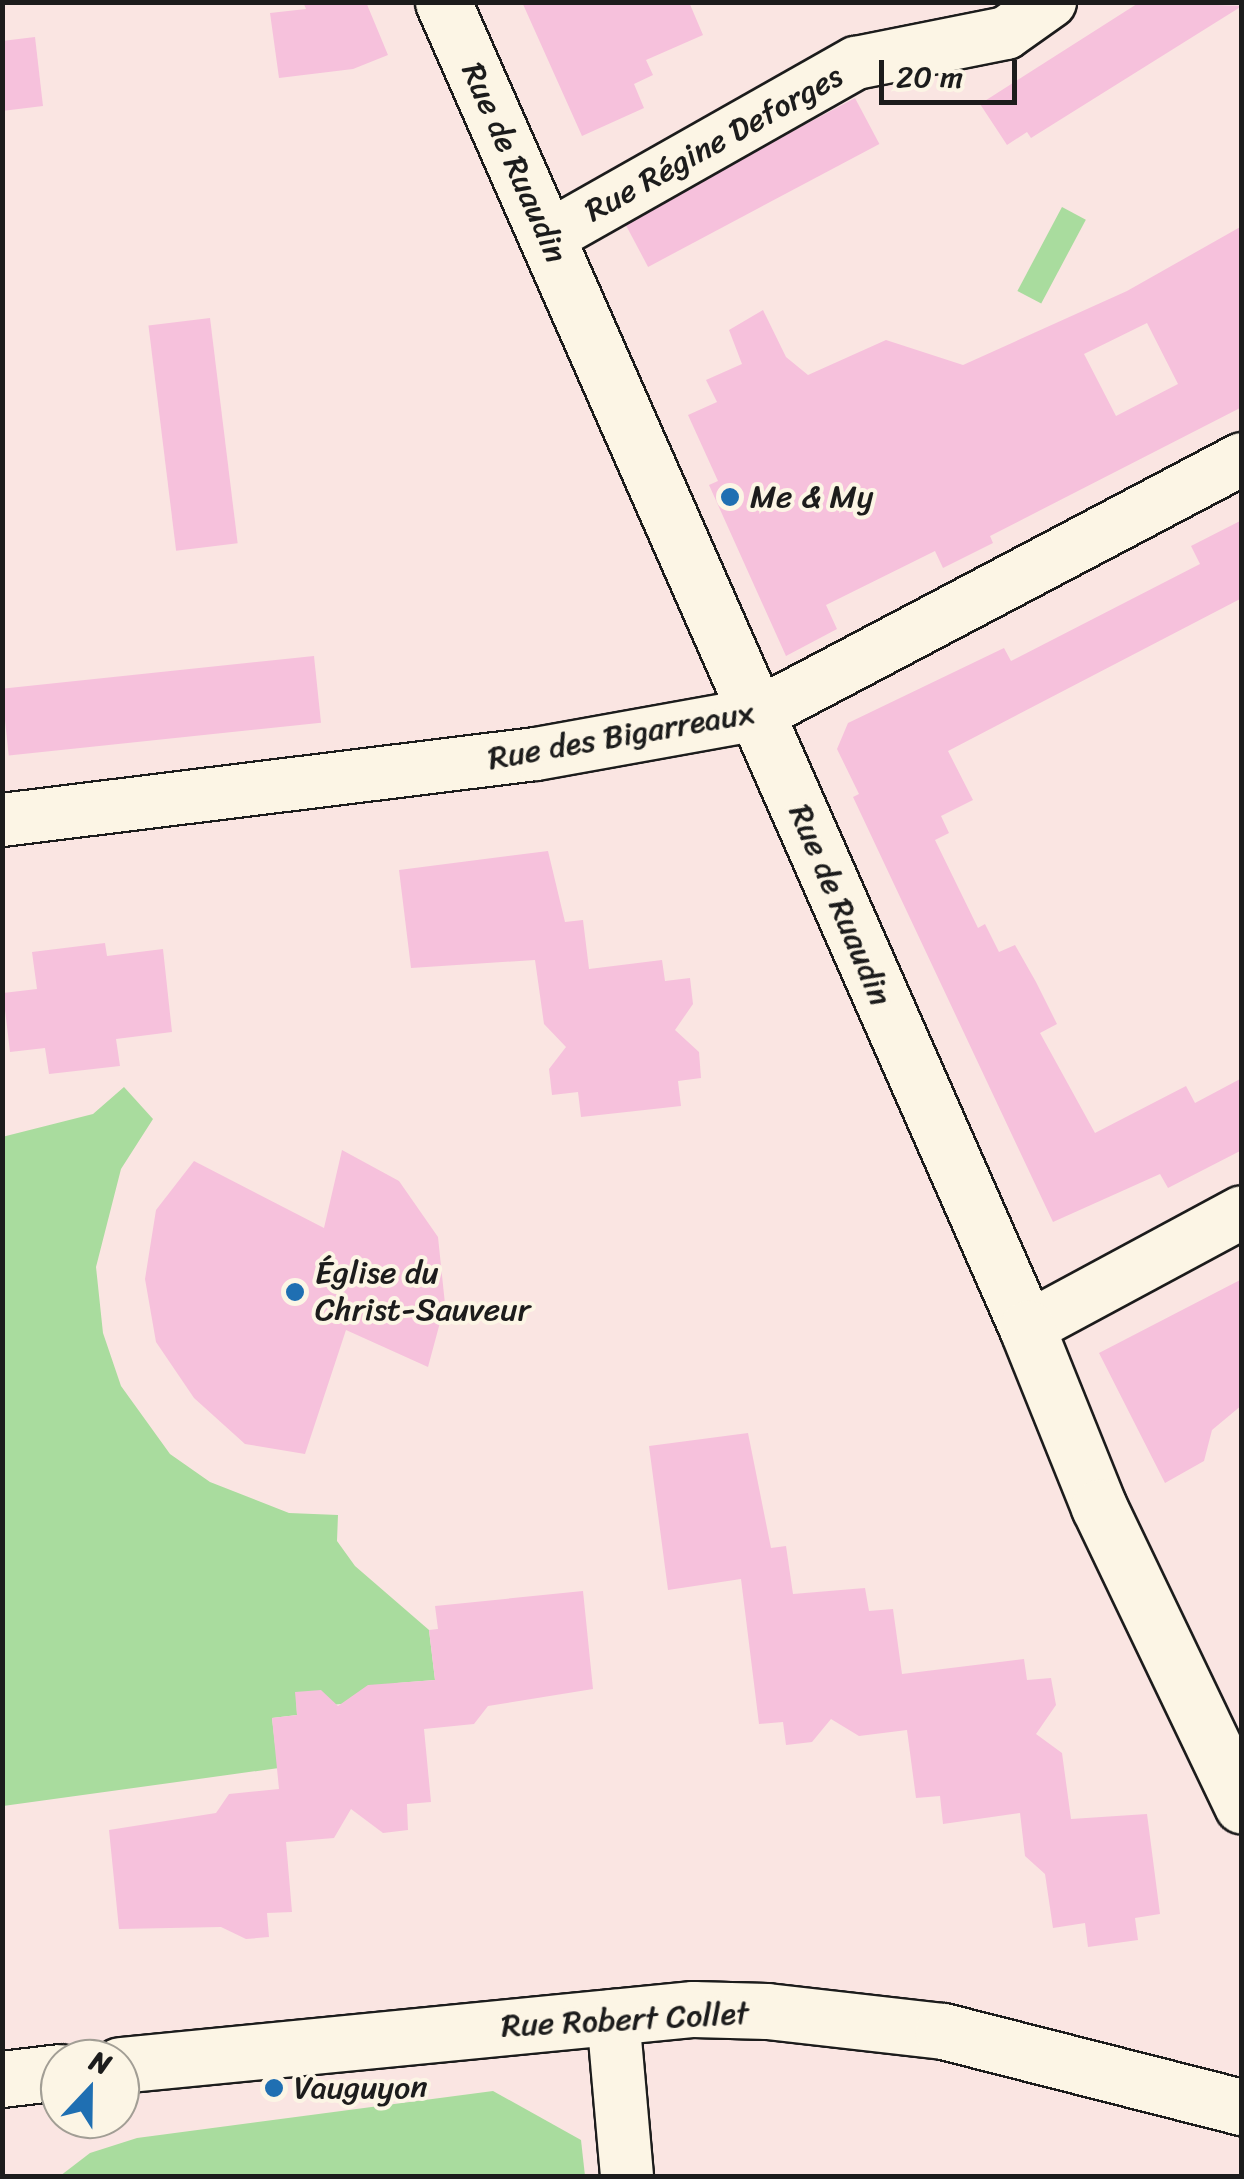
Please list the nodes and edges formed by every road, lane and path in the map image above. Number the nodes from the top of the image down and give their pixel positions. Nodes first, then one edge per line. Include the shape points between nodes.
1 (443, 2) edge
2 (1050, 2) edge
3 (548, 237) junction
4 (1242, 459) edge
5 (758, 714) junction
6 (2, 820) edge
7 (1242, 1212) edge
8 (1026, 1328) junction
9 (1238, 1789) edge
10 (613, 2016) junction
11 (140, 2063) edge
12 (40, 2074) edge
13 (2, 2079) edge
14 (1242, 2107) edge
15 (627, 2176) edge

1 - 3 street, Rue de Ruaudin
2 - 3 street, Rue Régine Deforges via 1006,33 856,63
3 - 5 street, Rue de Ruaudin
4 - 5 street, Rue des Bigarreaux
5 - 6 street, Rue des Bigarreaux via 536,754
5 - 8 street, Rue de Ruaudin
7 - 8 street
8 - 9 street, Rue de Ruaudin via 1099,1507
10 - 11 street, Rue Robert Collet
10 - 14 street, Rue Robert Collet via 767,2012 943,2030
10 - 15 street
12 - 13 street

